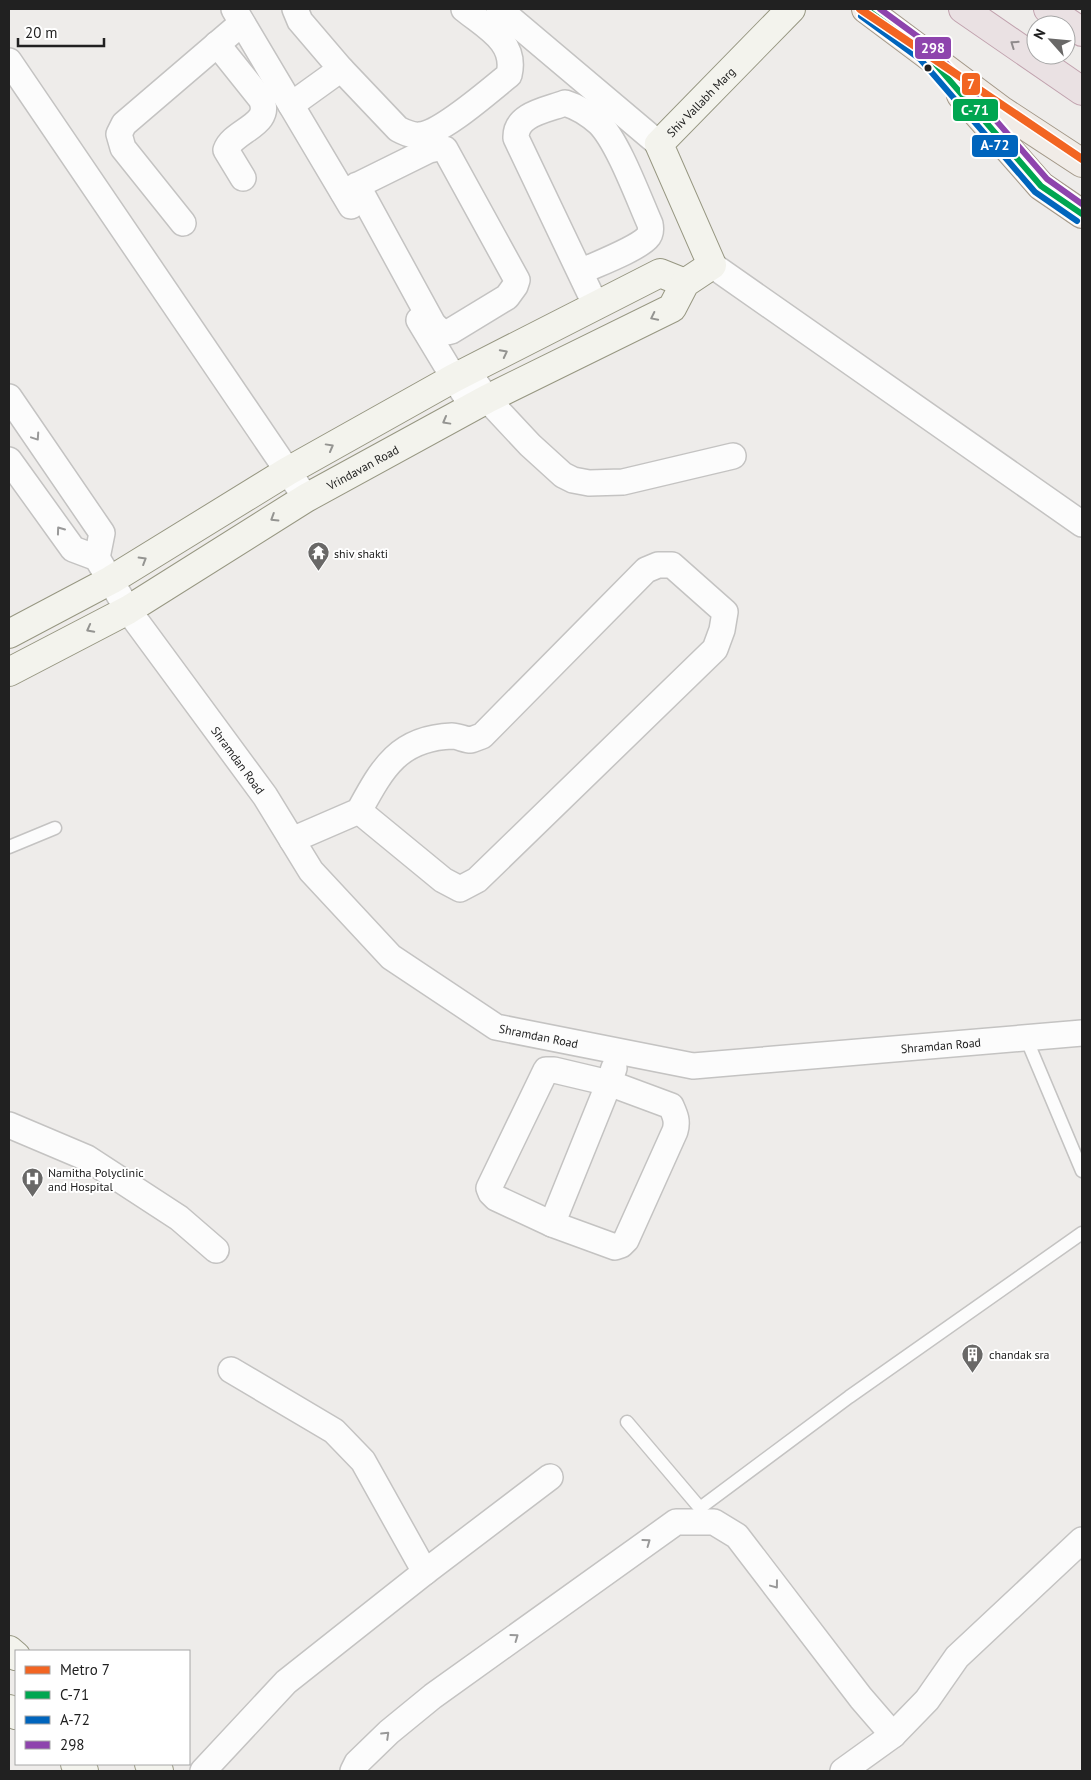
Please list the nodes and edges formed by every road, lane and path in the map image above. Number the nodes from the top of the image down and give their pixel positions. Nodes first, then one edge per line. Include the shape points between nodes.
1 (295, 9) edge
2 (464, 9) edge
3 (499, 9) edge
4 (791, 9) edge
5 (866, 9) edge
6 (964, 9) edge
7 (1048, 9) edge
8 (238, 16) edge
9 (1082, 32) edge
10 (217, 44) junction
11 (926, 54) junction
12 (9, 61) edge
13 (341, 68) junction
14 (1082, 92) edge
15 (291, 105) junction
16 (660, 144) junction
17 (1082, 163) edge
18 (243, 178) dead end
19 (350, 189) junction
20 (1082, 214) edge
21 (183, 223) dead end
22 (712, 265) junction
23 (580, 272) junction
24 (685, 283) junction
25 (596, 306) junction
26 (558, 325) junction
27 (572, 358) junction
28 (461, 375) junction
29 (9, 397) edge
30 (480, 403) junction
31 (733, 456) dead end
32 (9, 460) edge
33 (288, 471) junction
34 (306, 498) junction
35 (1082, 524) edge
36 (104, 569) junction
37 (128, 610) junction
38 (9, 634) edge
39 (9, 672) edge
40 (359, 811) junction
41 (55, 828) dead end
42 (292, 840) junction
43 (9, 847) edge
44 (1082, 1033) edge
45 (1026, 1038) junction
46 (618, 1051) junction
47 (609, 1083) junction
48 (9, 1125) edge
49 (1082, 1171) edge
50 (552, 1224) junction
51 (1082, 1233) edge
52 (216, 1250) dead end
53 (231, 1370) dead end
54 (627, 1422) dead end
55 (550, 1477) dead end
56 (1082, 1540) edge
57 (425, 1572) junction
58 (893, 1735) junction
59 (203, 1771) edge
60 (353, 1771) edge
61 (843, 1771) edge

1 - 13 street via 300,21
2 - 13 street via 507,46 512,65 509,75 439,130 420,136 398,130
3 - 16 street
4 - 16 street, Shiv Vallabh Marg
5 - 11 main road
14 -> 6 highway
7 - 9 highway
8 - 10 street
8 - 15 street
10 - 18 street via 265,106 260,120 232,140 226,150
10 - 21 street via 124,124 119,134 123,148
11 - 17 main road via 1001,110
11 - 20 main road via 1041,186
12 - 33 street
13 - 15 street
15 - 19 street
16 - 22 street, Shiv Vallabh Marg
19 - 19 street via 429,150 445,149 517,280 515,286 507,298 452,331 439,331
19 - 28 street
22 - 24 street, Vrindavan Road
22 - 35 street
23 - 23 street via 516,138 518,125 524,118 565,103 585,112 600,124 615,147 651,231 648,238
23 - 25 street
24 - 25 street via 660,273
24 -> 27 street, Vrindavan Road via 672,308
25 - 26 street
26 - 27 street
28 -> 26 street
27 - 30 street, Vrindavan Road
28 - 30 street
33 -> 28 street
29 -> 36 street via 102,533
30 - 31 street via 573,480 623,482
30 -> 34 street, Vrindavan Road
36 -> 32 street via 73,549
33 - 34 street
36 -> 33 street
34 -> 37 street, Vrindavan Road
36 - 37 street, Shramdan Road
36 - 38 street
37 -> 39 street, Vrindavan Road
37 - 42 street, Shramdan Road via 265,796
40 - 40 street via 443,880 460,889 477,880 715,649 725,612 672,565 658,565 646,570 482,736 470,740 454,736 420,741 399,752 383,770
40 - 42 street
41 - 43 lane
42 - 46 street, Shramdan Road via 311,871 391,957 496,1027
44 - 45 street, Shramdan Road
45 - 46 street, Shramdan Road via 692,1066
45 - 49 lane
46 - 47 street
47 - 50 street
47 - 50 street via 546,1070 489,1188 496,1198
47 - 50 street via 671,1106 676,1118 674,1131 621,1245 615,1247
48 - 52 street via 87,1158 179,1218
51 - 54 lane via 849,1397 700,1508
53 - 57 street via 340,1437 362,1461
55 - 57 street
56 - 58 street via 957,1657 927,1700
57 - 59 street via 286,1682
60 -> 58 street via 389,1732 433,1696 676,1522 714,1522 737,1536
58 - 61 street

